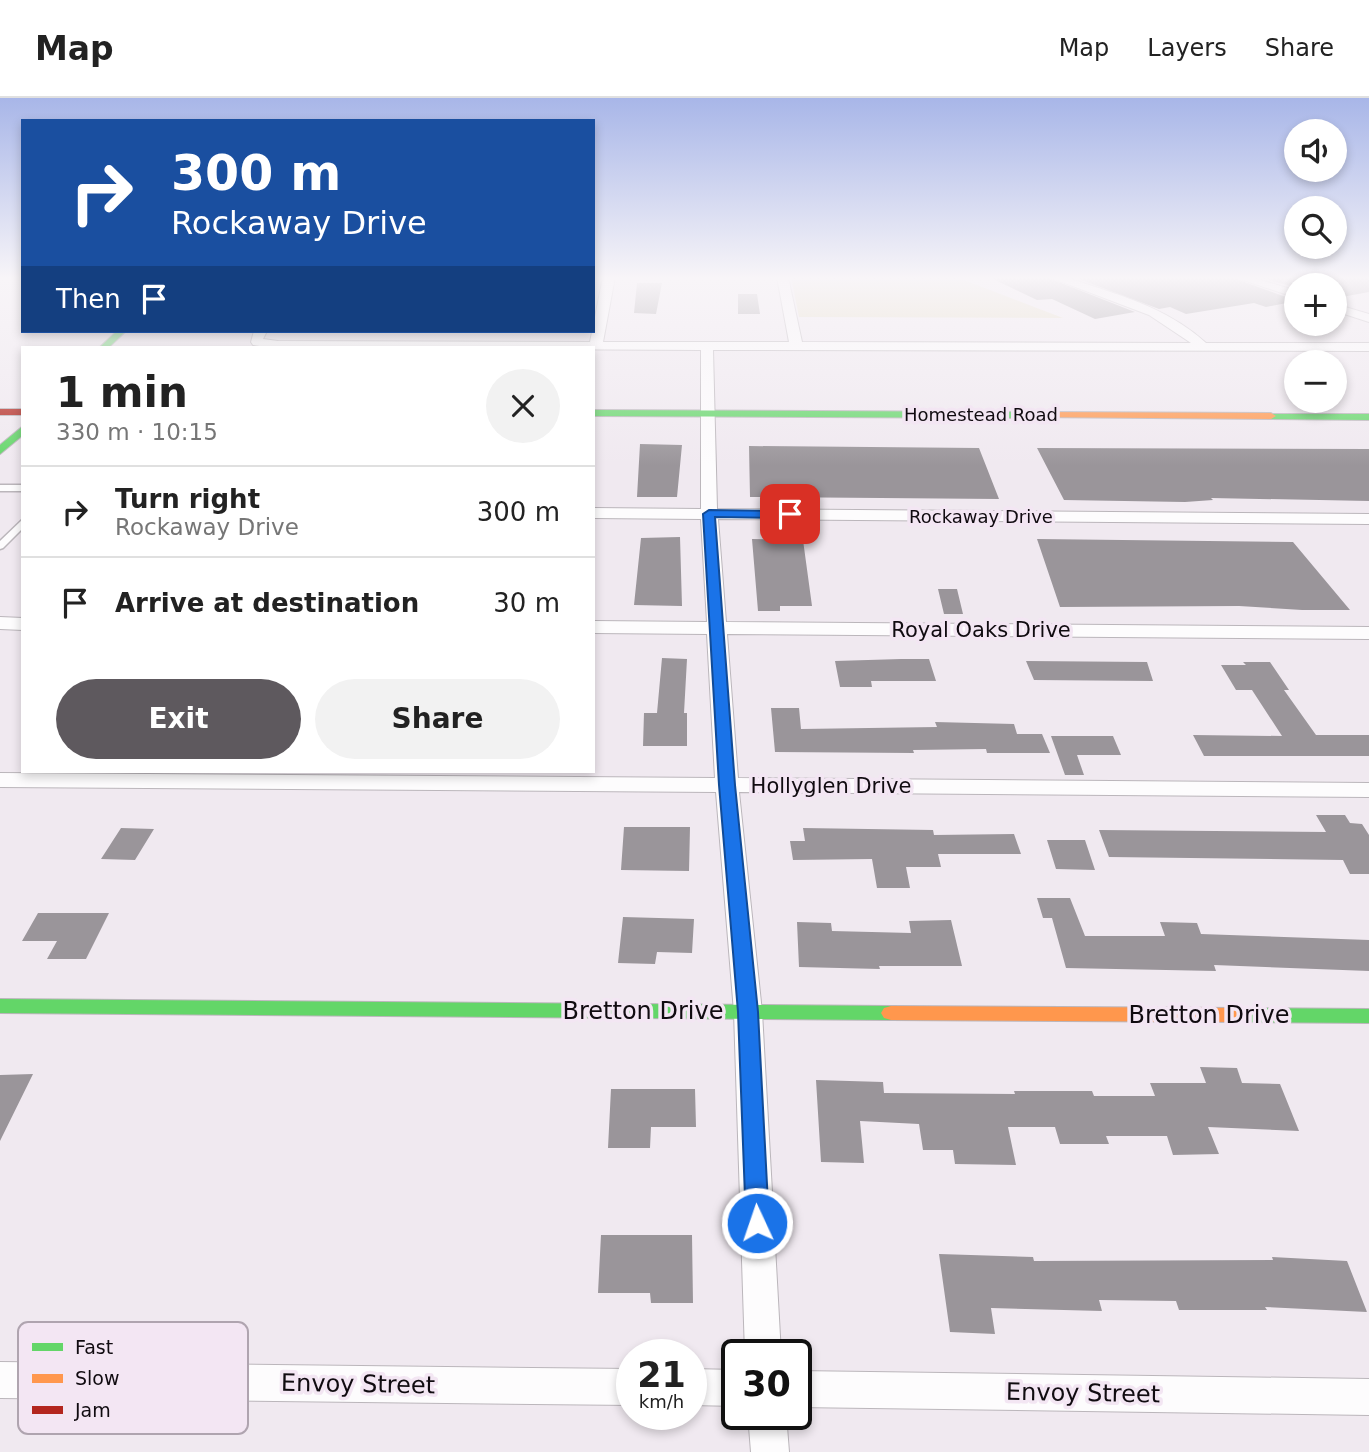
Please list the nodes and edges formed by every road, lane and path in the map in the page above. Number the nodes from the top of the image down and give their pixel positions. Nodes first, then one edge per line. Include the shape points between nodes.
1 (257, 340) edge
2 (425, 340) edge
3 (597, 340) edge
4 (795, 340) edge
5 (1197, 340) edge
6 (423, 345) junction
7 (596, 345) junction
8 (796, 345) junction
9 (706, 346) junction
10 (1203, 347) junction
11 (1369, 347) edge
12 (0, 412) edge
13 (21, 412) edge
14 (595, 413) edge
15 (1159, 415) junction
16 (709, 420) junction
17 (963, 421) junction
18 (0, 423) edge
19 (21, 423) edge
20 (1366, 423) edge
21 (595, 426) edge
22 (1171, 430) junction
23 (21, 431) edge
24 (0, 451) edge
25 (0, 488) edge
26 (21, 488) edge
27 (595, 513) edge
28 (709, 514) junction
29 (1369, 519) edge
30 (21, 524) edge
31 (0, 546) edge
32 (0, 623) edge
33 (21, 624) edge
34 (595, 627) edge
35 (716, 628) junction
36 (1369, 633) edge
37 (0, 780) edge
38 (727, 785) junction
39 (1369, 790) edge
40 (0, 1006) edge
41 (748, 1012) junction
42 (1369, 1016) edge
43 (762, 1339) edge
44 (0, 1380) edge
45 (18, 1380) edge
46 (248, 1383) edge
47 (616, 1387) edge
48 (812, 1389) edge
49 (1369, 1397) edge
50 (768, 1430) edge
51 (769, 1452) edge

1 - 6 street via 278,345
2 - 6 street
3 - 7 street
4 - 8 street
5 - 10 street
6 - 7 street
7 - 9 street
8 - 9 street
8 - 10 street
9 - 16 street
10 - 11 street
12 - 13 main road
14 - 16 main road, Homestead Road
15 - 17 main road, Homestead Road
15 - 20 main road, Homestead Road
15 - 22 main road
16 - 17 main road, Homestead Road
16 - 21 main road, Homestead Road
16 - 28 street
17 - 22 main road, Homestead Road
18 - 19 main road
20 - 22 main road, Homestead Road
23 - 24 main road
25 - 26 lane
27 - 28 street, Rockaway Drive
28 - 29 street, Rockaway Drive
28 - 35 street
30 - 31 lane
32 - 33 street
34 - 35 street, Royal Oaks Drive
35 - 36 street, Royal Oaks Drive
35 - 38 street
37 - 38 street, Hollyglen Drive
38 - 39 street, Hollyglen Drive
38 - 41 street
40 - 41 main road, Bretton Drive
41 - 42 main road, Bretton Drive
41 - 43 street
44 - 45 street, Envoy Street
46 - 47 street, Envoy Street
48 - 49 street, Envoy Street
50 - 51 street

